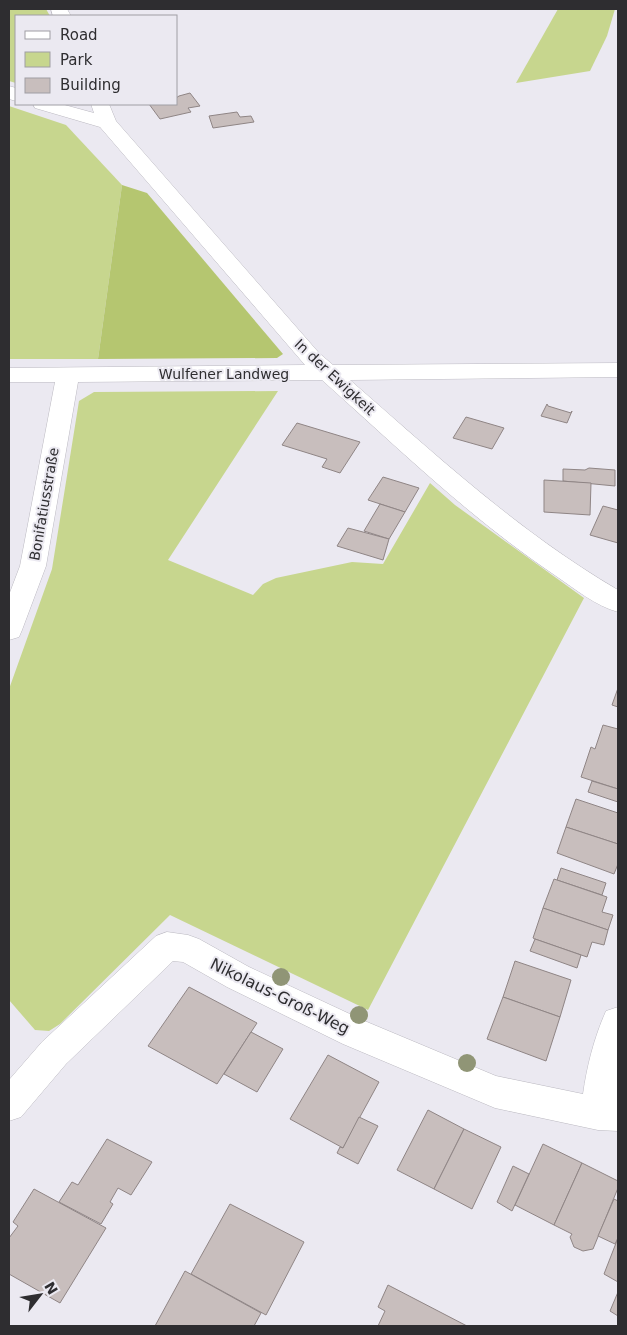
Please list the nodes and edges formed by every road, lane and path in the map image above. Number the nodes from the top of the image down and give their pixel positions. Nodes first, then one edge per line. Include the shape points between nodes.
1 (48, 105) edge
2 (103, 114) edge
3 (618, 370) edge
4 (329, 373) junction
5 (9, 375) edge
6 (68, 375) junction
7 (618, 602) edge
8 (9, 630) edge
9 (618, 1022) edge
10 (10, 1096) edge
11 (608, 1114) edge

1 - 2 street
2 - 4 street, In der Ewigkeit via 311,358
3 - 4 street, Wulfener Landweg
4 - 6 street, Wulfener Landweg
4 - 7 street, In der Ewigkeit via 446,478 508,528
5 - 6 street, Wulfener Landweg
6 - 8 street, Bonifatiusstraße via 33,566
9 - 11 street, Nikolaus-Groß-Weg via 604,1066
10 - 11 street, Nikolaus-Groß-Weg via 167,946 188,949 238,977 355,1033 494,1092

